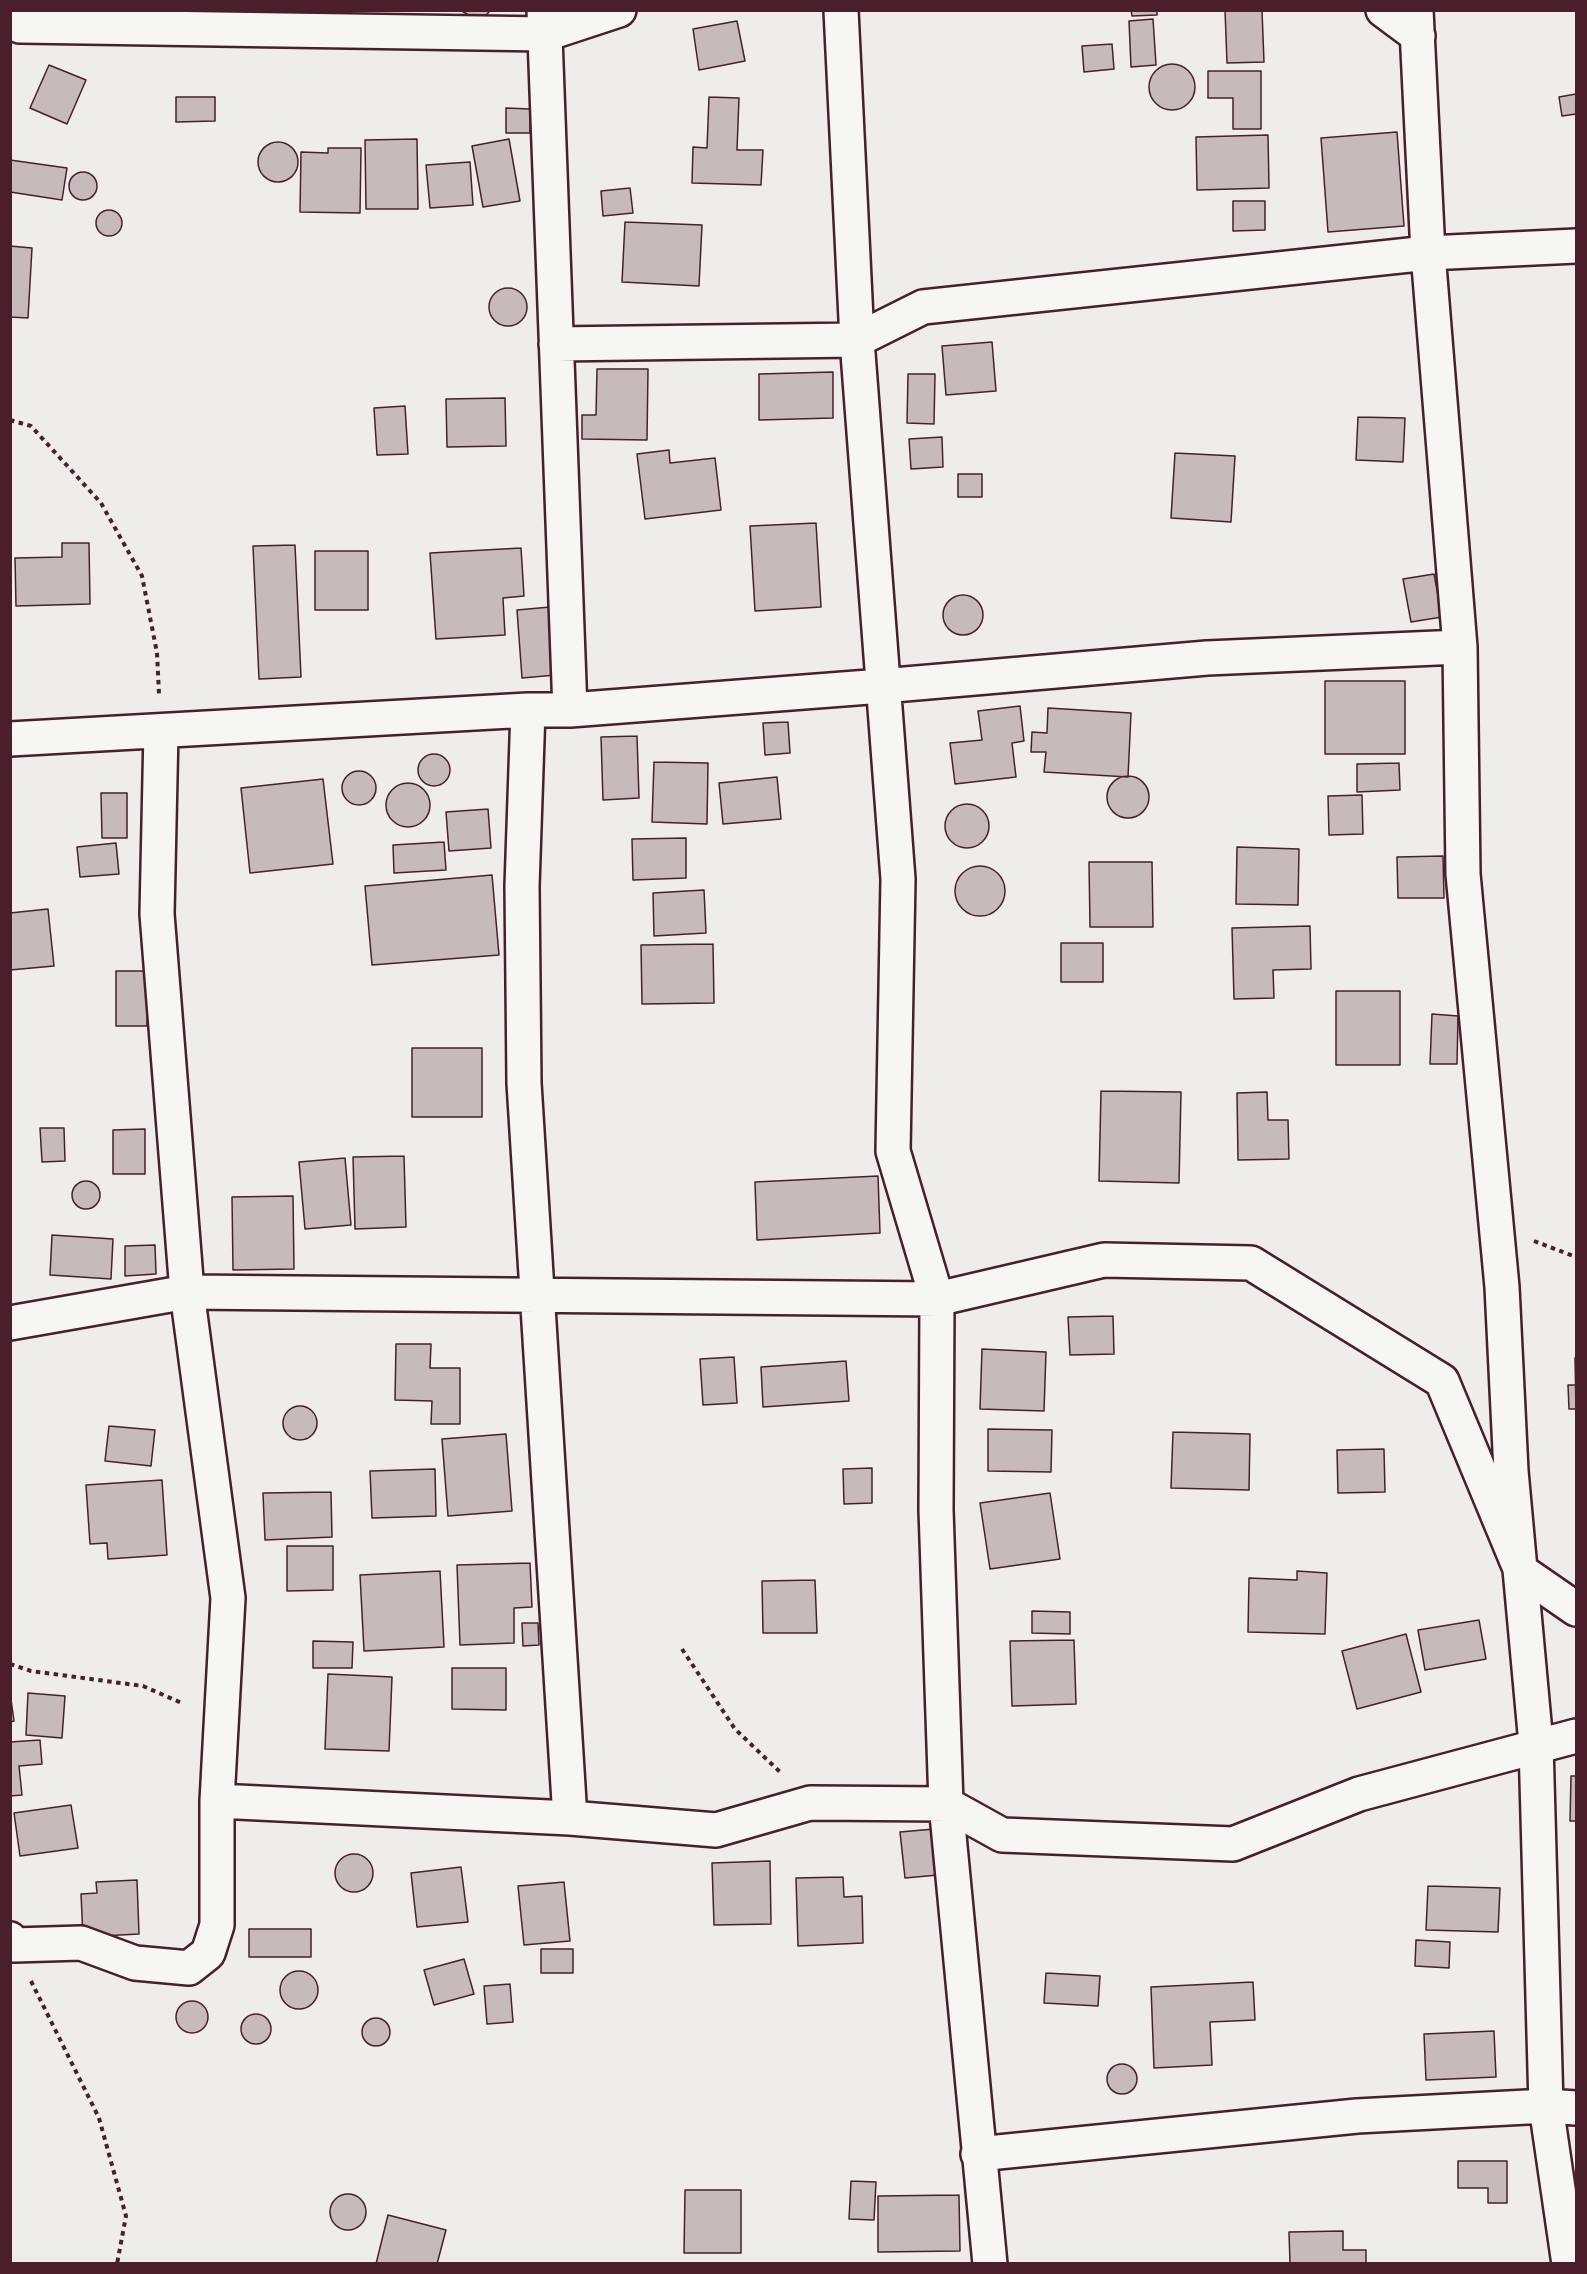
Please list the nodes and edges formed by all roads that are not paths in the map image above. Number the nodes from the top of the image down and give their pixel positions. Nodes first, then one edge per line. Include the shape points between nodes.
1 (618, 10) edge
2 (841, 10) edge
3 (1383, 10) edge
4 (545, 22) edge
5 (1417, 23) edge
6 (20, 25) edge
7 (1576, 246) edge
8 (1428, 254) junction
9 (857, 340) junction
10 (556, 344) junction
11 (1460, 647) junction
12 (882, 686) junction
13 (528, 710) junction
14 (570, 710) junction
15 (161, 730) junction
16 (10, 739) edge
17 (187, 1292) junction
18 (537, 1294) junction
19 (937, 1299) junction
20 (10, 1323) edge
21 (1521, 1571) junction
22 (1576, 1610) edge
23 (1576, 1736) edge
24 (1536, 1744) junction
25 (217, 1802) junction
26 (946, 1804) junction
27 (570, 1818) junction
28 (12, 1942) edge
29 (1561, 2107) edge
30 (978, 2154) junction
31 (990, 2264) edge
32 (1569, 2264) edge

1 - 4 street
2 - 9 street
3 - 5 street
4 - 6 street
4 - 10 street
5 - 8 street
7 - 8 street
8 - 9 street via 923,307
8 - 11 street
9 - 10 street
9 - 12 street
10 - 14 street
11 - 12 street via 1207,658
11 - 21 street via 1463,874 1502,1287 1511,1471
12 - 14 street
12 - 19 street via 898,879 893,1151
13 - 14 street
13 - 15 street
13 - 18 street via 522,886 524,1083
15 - 16 street
15 - 17 street via 157,914
17 - 18 street
17 - 20 street
17 - 25 street via 228,1598
18 - 19 street
18 - 27 street
19 - 21 street via 1104,1260 1251,1263 1442,1381
19 - 26 street via 936,1510
21 - 22 street
21 - 24 street
23 - 24 street
24 - 26 street via 1359,1794 1233,1844 1002,1835
24 - 29 street
25 - 27 street
25 - 28 street via 217,1925 208,1953 189,1968 135,1963 81,1943
26 - 27 street via 810,1803 716,1830
26 - 30 street
29 - 30 street via 1357,2116
29 - 32 street
30 - 31 street

